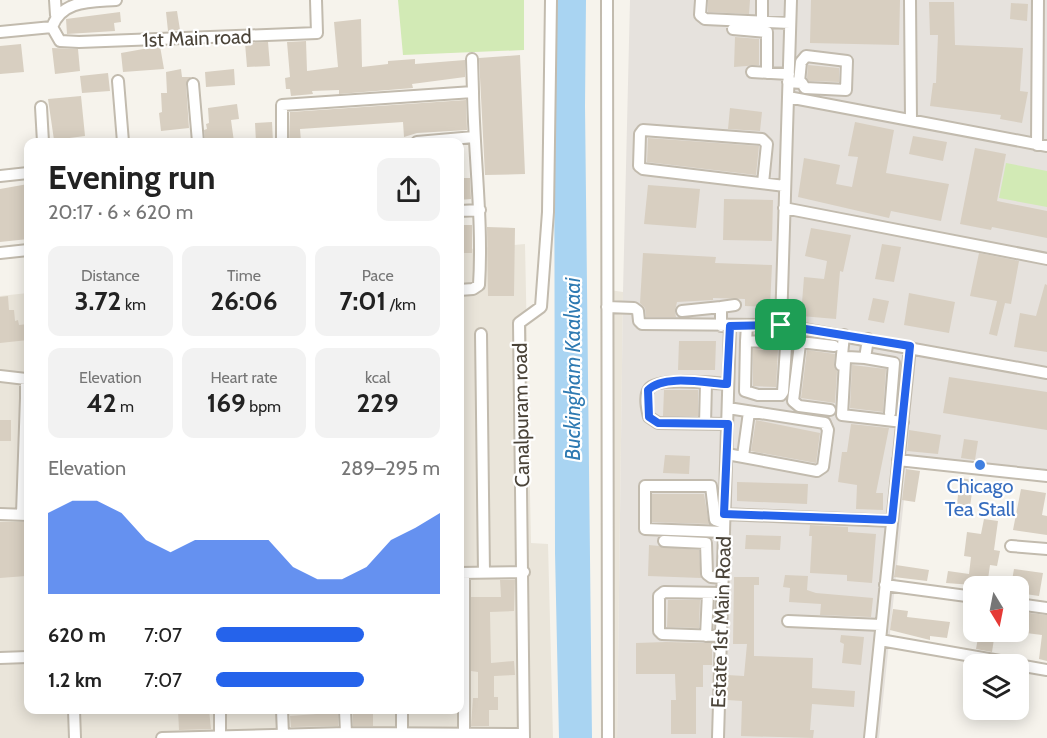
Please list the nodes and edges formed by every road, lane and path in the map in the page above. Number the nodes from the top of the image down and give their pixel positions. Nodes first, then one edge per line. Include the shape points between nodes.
1 (55, 0) edge
2 (116, 0) edge
3 (316, 0) edge
4 (551, 0) edge
5 (607, 0) edge
6 (701, 0) edge
7 (762, 0) edge
8 (791, 0) edge
9 (910, 0) edge
10 (1038, 0) edge
11 (56, 15) junction
12 (762, 22) junction
13 (790, 23) junction
14 (52, 27) junction
15 (733, 29) dead end
16 (0, 33) edge
17 (1042, 35) edge
18 (472, 60) dead end
19 (752, 72) dead end
20 (767, 73) junction
21 (792, 79) junction
22 (118, 81) dead end
23 (193, 84) dead end
24 (473, 92) junction
25 (788, 97) junction
26 (40, 107) dead end
27 (911, 120) junction
28 (474, 137) junction
29 (43, 138) edge
30 (123, 138) edge
31 (198, 138) edge
32 (282, 138) edge
33 (463, 138) edge
34 (1042, 146) edge
35 (24, 173) edge
36 (0, 176) edge
37 (763, 183) junction
38 (785, 186) junction
39 (784, 208) junction
40 (480, 210) junction
41 (464, 212) edge
42 (24, 250) edge
43 (0, 253) edge
44 (1047, 259) edge
45 (464, 289) edge
46 (735, 305) dead end
47 (607, 307) junction
48 (722, 307) junction
49 (682, 311) dead end
50 (747, 325) junction
51 (781, 325) junction
52 (726, 326) junction
53 (802, 328) junction
54 (481, 334) dead end
55 (844, 335) junction
56 (868, 339) junction
57 (746, 341) junction
58 (800, 342) junction
59 (834, 346) dead end
60 (910, 346) junction
61 (865, 358) junction
62 (1047, 373) edge
63 (0, 376) edge
64 (24, 378) edge
65 (706, 383) junction
66 (727, 384) junction
67 (728, 408) junction
68 (749, 412) junction
69 (890, 413) dead end
70 (903, 422) junction
71 (705, 424) junction
72 (728, 424) junction
73 (727, 454) junction
74 (743, 456) junction
75 (898, 460) junction
76 (1047, 476) edge
77 (0, 514) edge
78 (24, 515) edge
79 (892, 520) junction
80 (724, 523) junction
81 (664, 541) dead end
82 (1011, 546) dead end
83 (1047, 549) edge
84 (524, 572) junction
85 (464, 573) edge
86 (484, 573) junction
87 (722, 578) junction
88 (885, 585) junction
89 (708, 593) junction
90 (721, 593) junction
91 (963, 596) edge
92 (1029, 606) edge
93 (1047, 608) edge
94 (788, 621) dead end
95 (881, 626) junction
96 (706, 636) junction
97 (720, 636) junction
98 (879, 640) junction
99 (963, 655) edge
100 (24, 657) edge
101 (0, 658) edge
102 (1029, 666) edge
103 (1047, 670) edge
104 (74, 714) edge
105 (220, 714) edge
106 (282, 714) edge
107 (345, 714) edge
108 (402, 714) edge
109 (464, 714) edge
110 (346, 733) junction
111 (402, 734) junction
112 (283, 735) junction
113 (220, 736) junction
114 (464, 736) edge
115 (524, 736) edge
116 (235, 737) edge
117 (75, 738) edge
118 (162, 738) edge
119 (608, 738) edge
120 (718, 738) edge
121 (870, 738) edge

1 - 11 street
2 - 11 street via 79,3
3 - 14 street, 1st Main road via 317,33 79,42 60,41
4 - 84 street, Canalpuram road via 548,212 541,307 519,322
5 - 47 street
6 - 12 street via 700,15 705,19
7 - 12 street
8 - 13 street
9 - 27 street
10 - 17 street
11 - 14 street
12 - 13 street
13 - 21 street
14 - 16 street
15 - 20 street via 767,32
17 - 34 street
18 - 24 street
19 - 20 street
20 - 21 street
21 - 21 street via 806,88 846,90 847,61 806,56
21 - 25 street
22 - 30 street
23 - 31 street
24 - 28 street
24 - 32 street via 282,105
25 - 27 street
25 - 38 street
26 - 29 street
27 - 34 street
28 - 33 street
28 - 40 street
35 - 36 street
37 - 37 street via 643,169 639,166 640,134 643,130 762,139 767,144
37 - 38 street
38 - 39 street
39 - 44 street
39 - 51 street
40 - 41 street
40 - 45 street via 477,288
42 - 43 street
46 - 48 street
47 - 52 street via 634,308 642,324
47 - 119 street
48 - 49 street
48 - 52 street, Estate 1st Main Road
50 - 51 street
50 - 52 street
50 - 57 street
51 - 53 street
52 - 66 street, Estate 1st Main Road
53 - 55 street
53 - 58 street
54 - 86 street
55 - 56 street
55 - 58 street via 834,407 800,406 794,401
56 - 60 street
56 - 61 street
57 - 57 street via 783,343 786,347 781,395 745,391
58 - 59 street
60 - 62 street
60 - 70 street
61 - 69 street via 894,363
61 - 70 street via 851,357 845,361 842,415
63 - 64 street
65 - 66 street
65 - 71 street
65 - 71 street via 654,384 648,390 646,406 649,417 658,423
66 - 67 street, Estate 1st Main Road
67 - 68 street
67 - 72 street, Estate 1st Main Road
68 - 74 street
68 - 74 street via 825,423 826,450 823,467 818,471
70 - 75 street
71 - 72 street
72 - 73 street, Estate 1st Main Road
73 - 74 street
73 - 80 street, Estate 1st Main Road
75 - 76 street
75 - 79 street
77 - 78 street
79 - 80 street
79 - 88 street
80 - 80 street via 645,529 645,486 711,486 715,520
80 - 87 street, Estate 1st Main Road
81 - 87 street via 706,543 707,574
82 - 83 street
84 - 86 street
84 - 115 street, Canalpuram road
85 - 86 street
87 - 90 street, Estate 1st Main Road
88 - 91 street
88 - 95 street
89 - 90 street
89 - 96 street
89 - 96 street via 664,592 659,596 657,613 662,634
90 - 97 street, Estate 1st Main Road
92 - 93 street
94 - 95 street
95 - 98 street
96 - 97 street
97 - 120 street, Estate 1st Main Road
98 - 99 street
98 - 121 street
100 - 101 street
102 - 103 street
104 - 117 street
105 - 113 street
106 - 112 street
107 - 110 street
108 - 111 street
109 - 114 street
110 - 111 street
110 - 112 street
111 - 114 street
112 - 116 street
113 - 116 street
113 - 118 street
114 - 115 street

